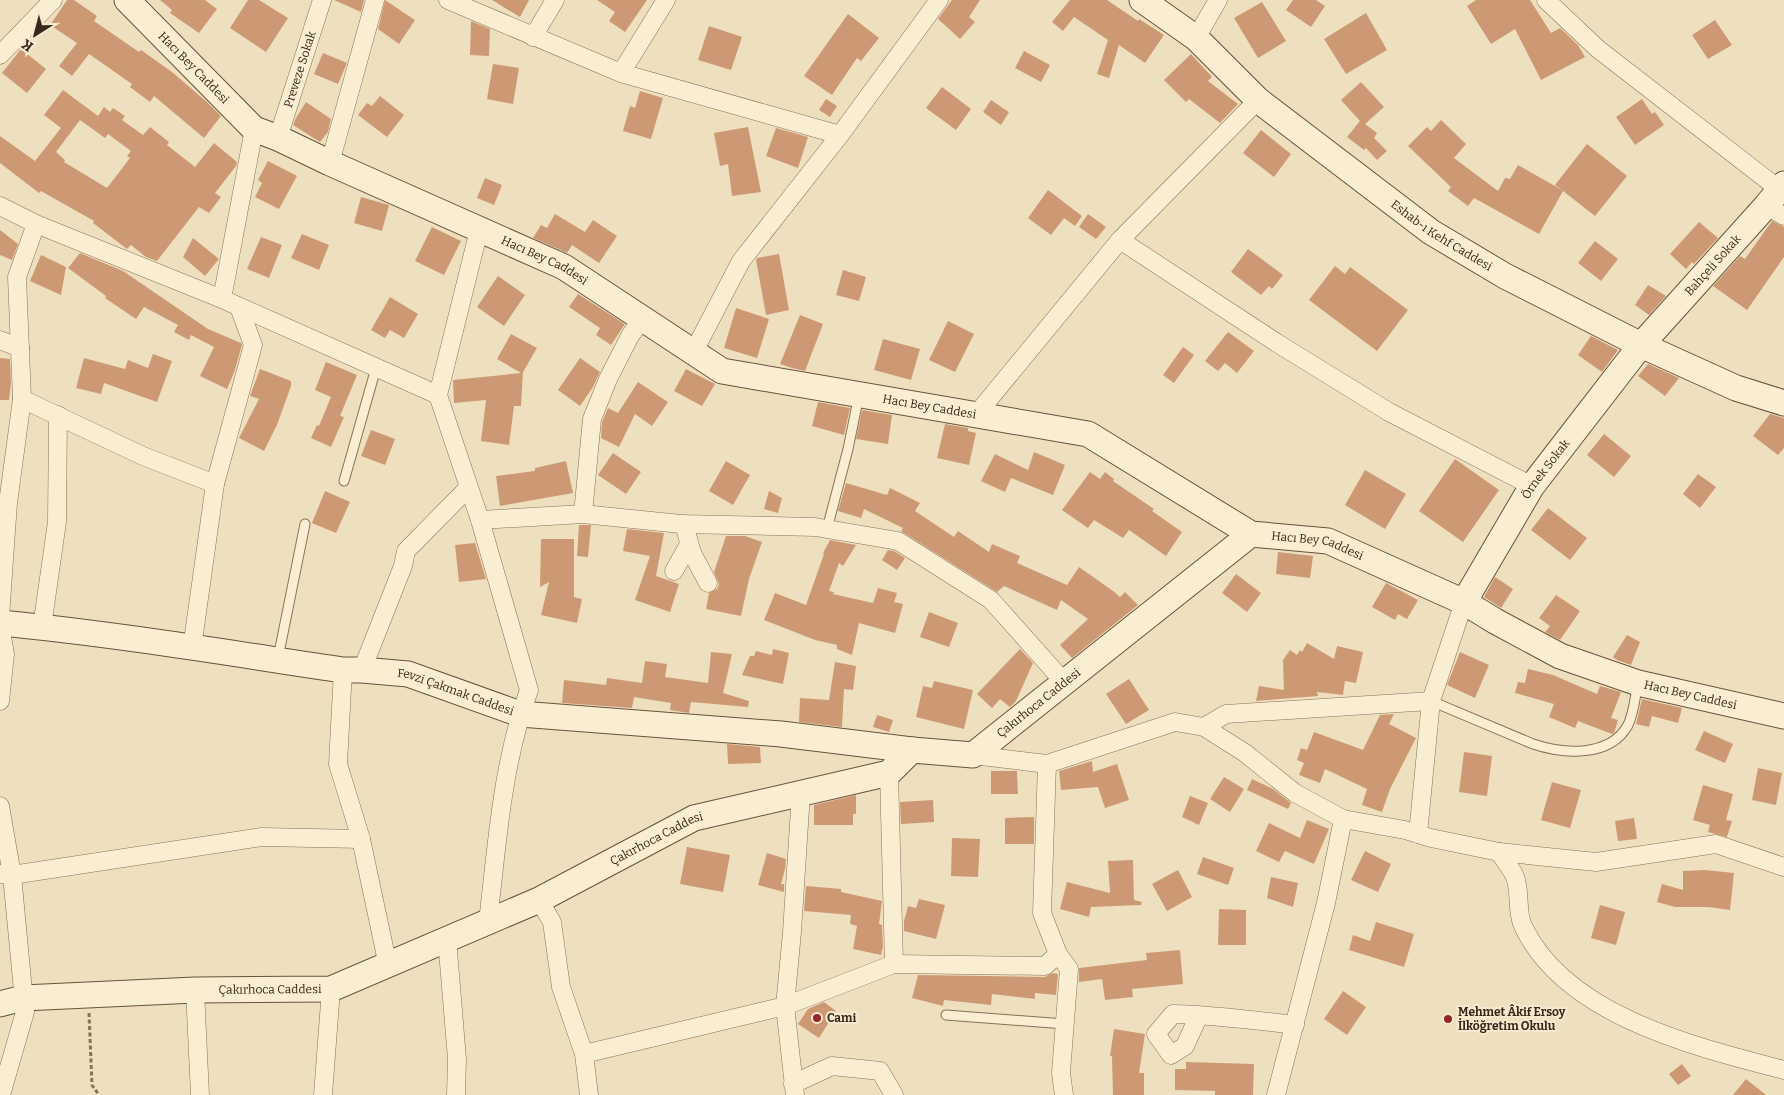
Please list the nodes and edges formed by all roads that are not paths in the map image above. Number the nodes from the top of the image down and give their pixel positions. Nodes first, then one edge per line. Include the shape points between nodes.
1 (54, 0) edge
2 (127, 0) edge
3 (322, 0) edge
4 (375, 0) edge
5 (448, 0) edge
6 (555, 0) edge
7 (666, 0) edge
8 (939, 0) edge
9 (1142, 0) edge
10 (1218, 0) edge
11 (1546, 0) edge
12 (533, 37) junction
13 (1196, 38) junction
14 (0, 56) edge
15 (621, 73) junction
16 (1258, 100) junction
17 (254, 129) junction
18 (840, 135) junction
19 (278, 138) junction
20 (330, 164) junction
21 (1779, 199) edge
22 (0, 206) edge
23 (36, 224) junction
24 (479, 230) junction
25 (1120, 240) junction
26 (222, 299) junction
27 (239, 307) junction
28 (642, 319) junction
29 (0, 340) edge
30 (1641, 345) junction
31 (20, 348) junction
32 (693, 354) junction
33 (376, 368) junction
34 (438, 395) junction
35 (859, 395) junction
36 (22, 399) junction
37 (1784, 403) edge
38 (976, 415) junction
39 (58, 416) junction
40 (344, 481) dead end
41 (215, 484) junction
42 (1532, 486) junction
43 (468, 488) junction
44 (3, 514) edge
45 (583, 514) junction
46 (480, 520) junction
47 (305, 524) dead end
48 (684, 524) junction
49 (827, 529) junction
50 (1251, 534) junction
51 (690, 544) junction
52 (674, 571) dead end
53 (708, 583) dead end
54 (1464, 602) junction
55 (0, 617) edge
56 (0, 624) edge
57 (42, 627) junction
58 (192, 648) junction
59 (278, 660) junction
60 (352, 670) junction
61 (1064, 682) junction
62 (1638, 683) junction
63 (0, 701) edge
64 (1432, 701) junction
65 (520, 714) junction
66 (1784, 716) edge
67 (1204, 727) junction
68 (912, 750) junction
69 (973, 755) junction
70 (1047, 764) junction
71 (889, 773) junction
72 (801, 793) junction
73 (0, 806) edge
74 (1343, 819) junction
75 (1418, 834) junction
76 (361, 839) junction
77 (1499, 852) junction
78 (1784, 867) edge
79 (6, 875) edge
80 (540, 900) junction
81 (488, 922) junction
82 (447, 939) junction
83 (1058, 954) junction
84 (894, 964) junction
85 (388, 966) junction
86 (331, 989) junction
87 (195, 990) junction
88 (11, 1001) edge
89 (785, 1006) junction
90 (1199, 1014) junction
91 (946, 1015) dead end
92 (1065, 1024) junction
93 (1295, 1025) junction
94 (584, 1054) junction
95 (1784, 1070) edge
96 (794, 1089) edge
97 (1, 1095) edge
98 (200, 1095) edge
99 (322, 1095) edge
100 (456, 1095) edge
101 (589, 1095) edge
102 (894, 1095) edge
103 (1064, 1095) edge
104 (1276, 1095) edge

1 - 14 street
2 - 17 street, Hacı Bey Caddesi
3 - 19 street, Preveze Sokak
4 - 20 street
5 - 12 street
6 - 12 street
7 - 15 street
8 - 18 street
9 - 13 street, Eshab-ı Kehf Caddesi
10 - 13 street
11 - 21 street via 1598,49
12 - 15 street
13 - 16 street, Eshab-ı Kehf Caddesi
15 - 18 street
16 - 25 street
16 - 30 street, Eshab-ı Kehf Caddesi via 1431,232 1505,276
17 - 19 street, Hacı Bey Caddesi
17 - 26 street
18 - 32 street via 741,260
19 - 20 street, Hacı Bey Caddesi
20 - 24 street, Hacı Bey Caddesi
21 - 30 street, Bahçeli Sokak
22 - 23 street
23 - 26 street
23 - 31 street via 17,277
24 - 28 street, Hacı Bey Caddesi via 564,267
24 - 34 street
25 - 38 street
25 - 42 street via 1389,412
26 - 27 street
27 - 33 street
27 - 41 street via 253,345
28 - 32 street, Hacı Bey Caddesi
28 - 45 street via 608,379 592,419
29 - 31 street
30 - 37 street, Eshab-ı Kehf Caddesi via 1736,388
30 - 42 street, Örnek Sokak
31 - 36 street
32 - 35 street, Hacı Bey Caddesi via 722,371
33 - 34 street
33 - 40 lane
34 - 43 street
35 - 38 street, Hacı Bey Caddesi
35 - 49 lane
36 - 39 street
36 - 44 street
38 - 50 street, Hacı Bey Caddesi via 1088,434
39 - 41 street via 143,456
39 - 57 street via 57,522
41 - 58 street
42 - 54 street, Örnek Sokak
43 - 46 street
43 - 60 street via 406,551 403,566
44 - 55 street
45 - 46 street
45 - 48 street
46 - 65 street via 529,690
47 - 59 lane
48 - 49 street
48 - 51 street
49 - 61 street via 898,541 991,600
50 - 54 street, Hacı Bey Caddesi via 1328,541
50 - 61 street, Çakırhoca Caddesi
51 - 52 street
51 - 53 street
54 - 62 street, Hacı Bey Caddesi via 1560,656
54 - 64 street
56 - 57 street, Fevzi Çakmak Caddesi
56 - 63 street via 5,654
57 - 58 street, Fevzi Çakmak Caddesi
58 - 59 street, Fevzi Çakmak Caddesi
59 - 60 street, Fevzi Çakmak Caddesi
60 - 65 street, Fevzi Çakmak Caddesi via 408,674
60 - 76 street via 338,764
61 - 69 street, Çakırhoca Caddesi
62 - 64 lane via 1629,723 1618,737 1606,745 1574,752 1533,744
62 - 66 street, Hacı Bey Caddesi
64 - 67 street via 1226,714
64 - 75 street
65 - 68 street, Fevzi Çakmak Caddesi via 781,734
65 - 81 street via 507,769
67 - 70 street via 1175,722
67 - 74 street via 1295,793
68 - 69 street
68 - 71 street
69 - 70 street
70 - 83 street via 1042,912
71 - 72 street, Çakırhoca Caddesi
71 - 84 street
72 - 80 street, Çakırhoca Caddesi via 694,818
72 - 89 street
73 - 79 street
74 - 75 street
74 - 93 street via 1326,904
75 - 77 street
76 - 79 street via 262,837
76 - 85 street
77 - 78 street via 1596,862 1716,844
77 - 95 street via 1516,878 1522,925 1546,962 1576,988 1613,1013 1676,1039
79 - 88 street
80 - 81 street, Çakırhoca Caddesi
80 - 94 street via 552,922 561,987
81 - 82 street, Çakırhoca Caddesi
82 - 85 street, Çakırhoca Caddesi
82 - 100 street via 457,1059
83 - 84 street via 1045,966
83 - 92 street via 1069,969
84 - 89 street
85 - 86 street, Çakırhoca Caddesi
86 - 87 street, Çakırhoca Caddesi
86 - 99 street
87 - 88 street, Çakırhoca Caddesi
87 - 98 street
88 - 97 street via 25,1012
89 - 94 street
89 - 96 street
90 - 90 street via 1173,1014 1156,1034 1171,1055 1191,1050
90 - 93 street
91 - 92 lane
92 - 103 street via 1061,1073
93 - 104 street
94 - 101 street
96 - 102 street via 832,1066 880,1071

